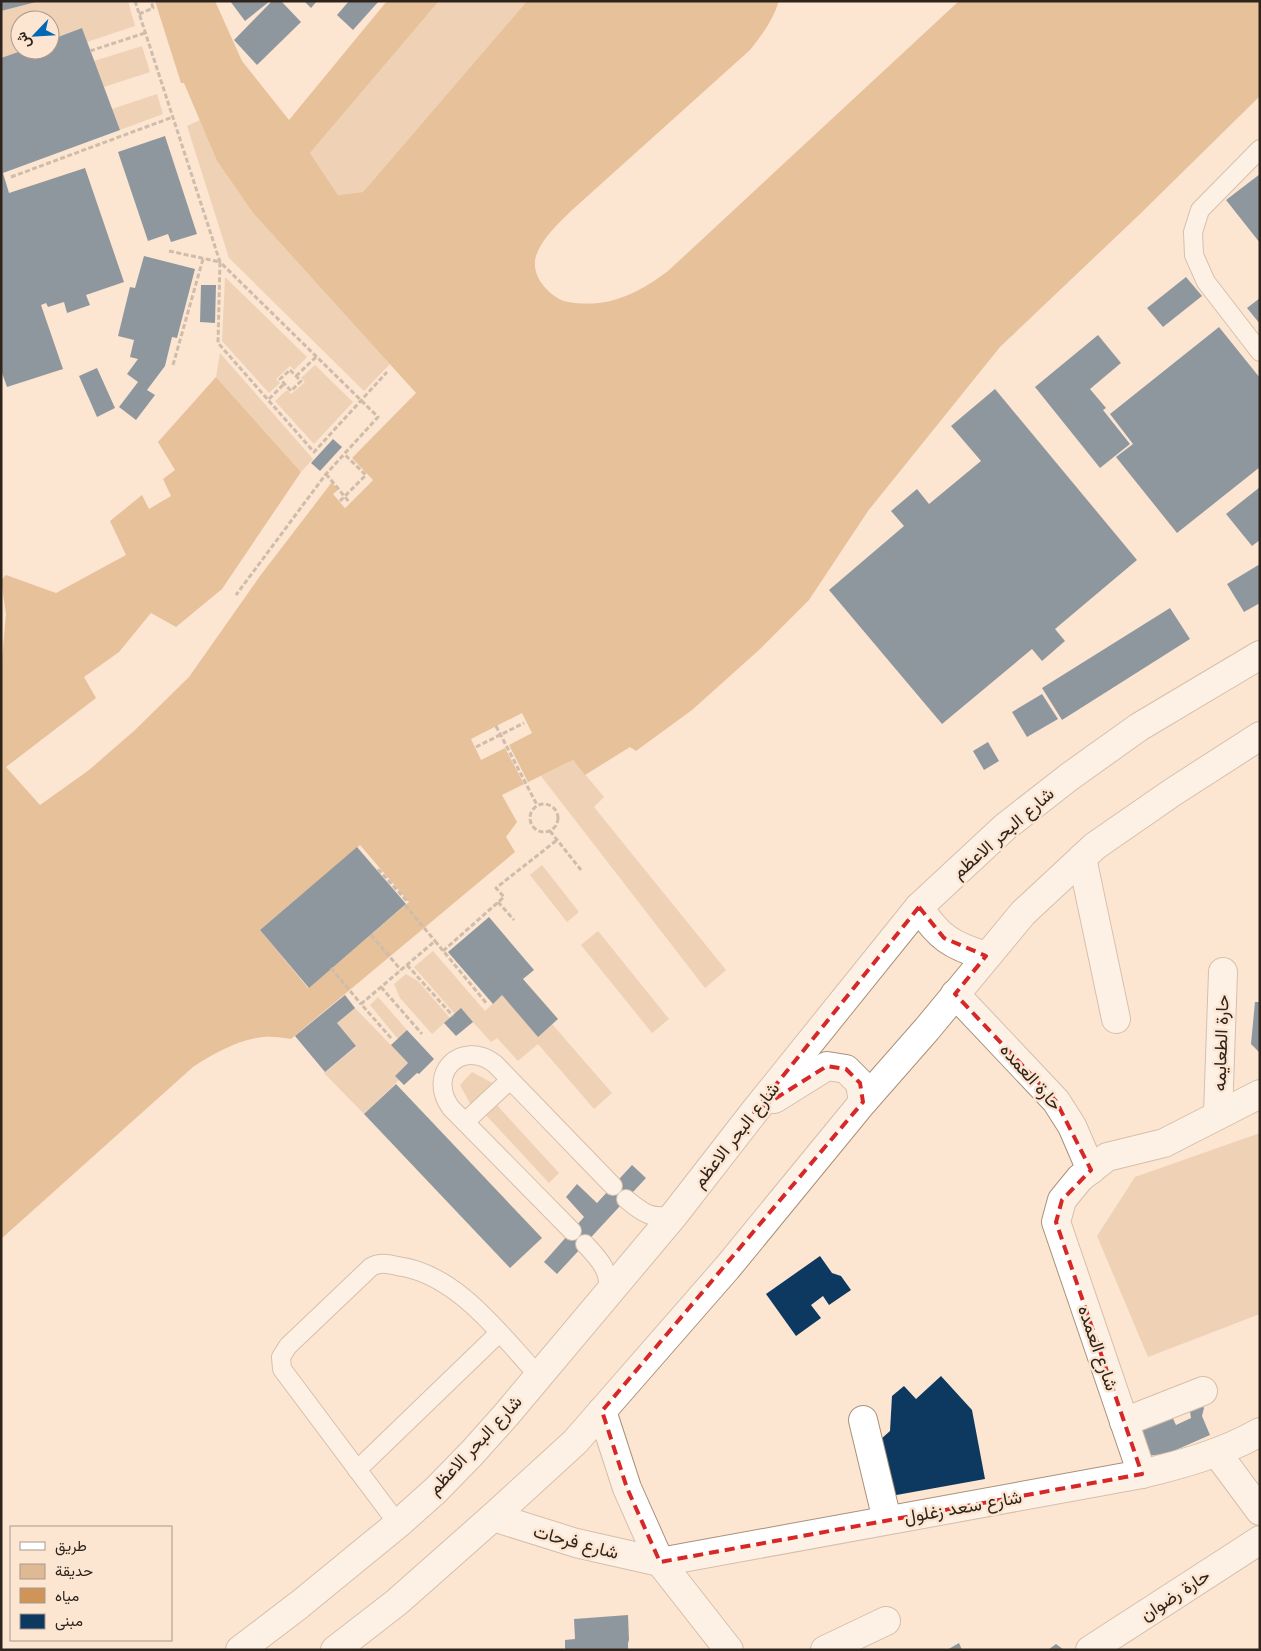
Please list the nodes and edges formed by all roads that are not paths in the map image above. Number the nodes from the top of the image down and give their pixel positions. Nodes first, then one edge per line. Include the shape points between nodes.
1 (1260, 149) edge
2 (1260, 352) edge
3 (1260, 655) edge
4 (1260, 736) edge
5 (1082, 858) junction
6 (919, 908) junction
7 (986, 956) junction
8 (1223, 972) dead end
9 (955, 994) junction
10 (1116, 1020) dead end
11 (510, 1080) junction
12 (1260, 1094) edge
13 (863, 1102) junction
14 (754, 1112) junction
15 (1218, 1114) junction
16 (465, 1122) junction
17 (1091, 1170) junction
18 (613, 1186) dead end
19 (626, 1199) dead end
20 (674, 1214) junction
21 (572, 1231) dead end
22 (585, 1244) dead end
23 (608, 1293) junction
24 (499, 1333) junction
25 (538, 1375) junction
26 (1203, 1391) dead end
27 (602, 1411) junction
28 (863, 1420) dead end
29 (1124, 1422) junction
30 (1260, 1432) edge
31 (1218, 1452) junction
32 (357, 1470) junction
33 (1142, 1474) junction
34 (1260, 1511) edge
35 (493, 1518) junction
36 (887, 1520) junction
37 (398, 1524) junction
38 (1260, 1540) edge
39 (660, 1562) junction
40 (886, 1621) dead end
41 (240, 1650) edge
42 (335, 1650) edge
43 (729, 1650) edge
44 (825, 1650) edge
45 (1090, 1650) edge

1 - 2 lane via 1200,210 1193,232 1194,255 1206,282
3 - 6 main road, شارع البحر الاعظم via 1139,727 1069,777 1005,828
4 - 5 main road via 1173,792
5 - 7 main road via 1023,913
5 - 10 main road
6 - 7 main road via 944,938 964,950
6 - 14 main road, شارع البحر الاعظم
7 - 9 main road
8 - 15 main road, حارة الطعايمه
9 - 13 main road
9 - 17 main road, حارة العمده via 1056,1101 1072,1126
11 - 16 lane
11 - 16 lane via 487,1058 468,1054 453,1061 445,1072 442,1091 445,1100
11 - 18 lane
12 - 15 main road
13 - 14 main road via 860,1083 846,1069 827,1066
13 - 27 main road via 727,1268
14 - 20 main road, شارع البحر الاعظم
15 - 17 main road via 1164,1143 1107,1157
16 - 21 lane
17 - 29 main road, شارع العمده via 1062,1200 1056,1222
19 - 20 lane via 647,1215
20 - 23 main road, شارع البحر الاعظم
22 - 23 lane via 604,1266
23 - 25 main road, شارع البحر الاعظم
24 - 25 lane
24 - 32 lane
24 - 32 lane via 465,1299 441,1281 424,1272 380,1263 371,1267 288,1346 281,1357 282,1369
25 - 37 main road, شارع البحر الاعظم via 472,1454
26 - 29 main road
27 - 35 main road via 576,1442
27 - 39 main road via 627,1488
28 - 36 main road
29 - 33 main road, شارع العمده
30 - 31 main road, شارع سعد زغلول
31 - 33 main road, شارع سعد زغلول
31 - 34 main road
32 - 37 lane
33 - 36 main road, شارع سعد زغلول
35 - 39 main road, شارع فرحات via 576,1543
35 - 42 main road via 397,1602
36 - 39 main road, شارع سعد زغلول
37 - 41 main road, شارع البحر الاعظم
38 - 45 main road, حارة رضوان
39 - 43 main road
40 - 44 main road

